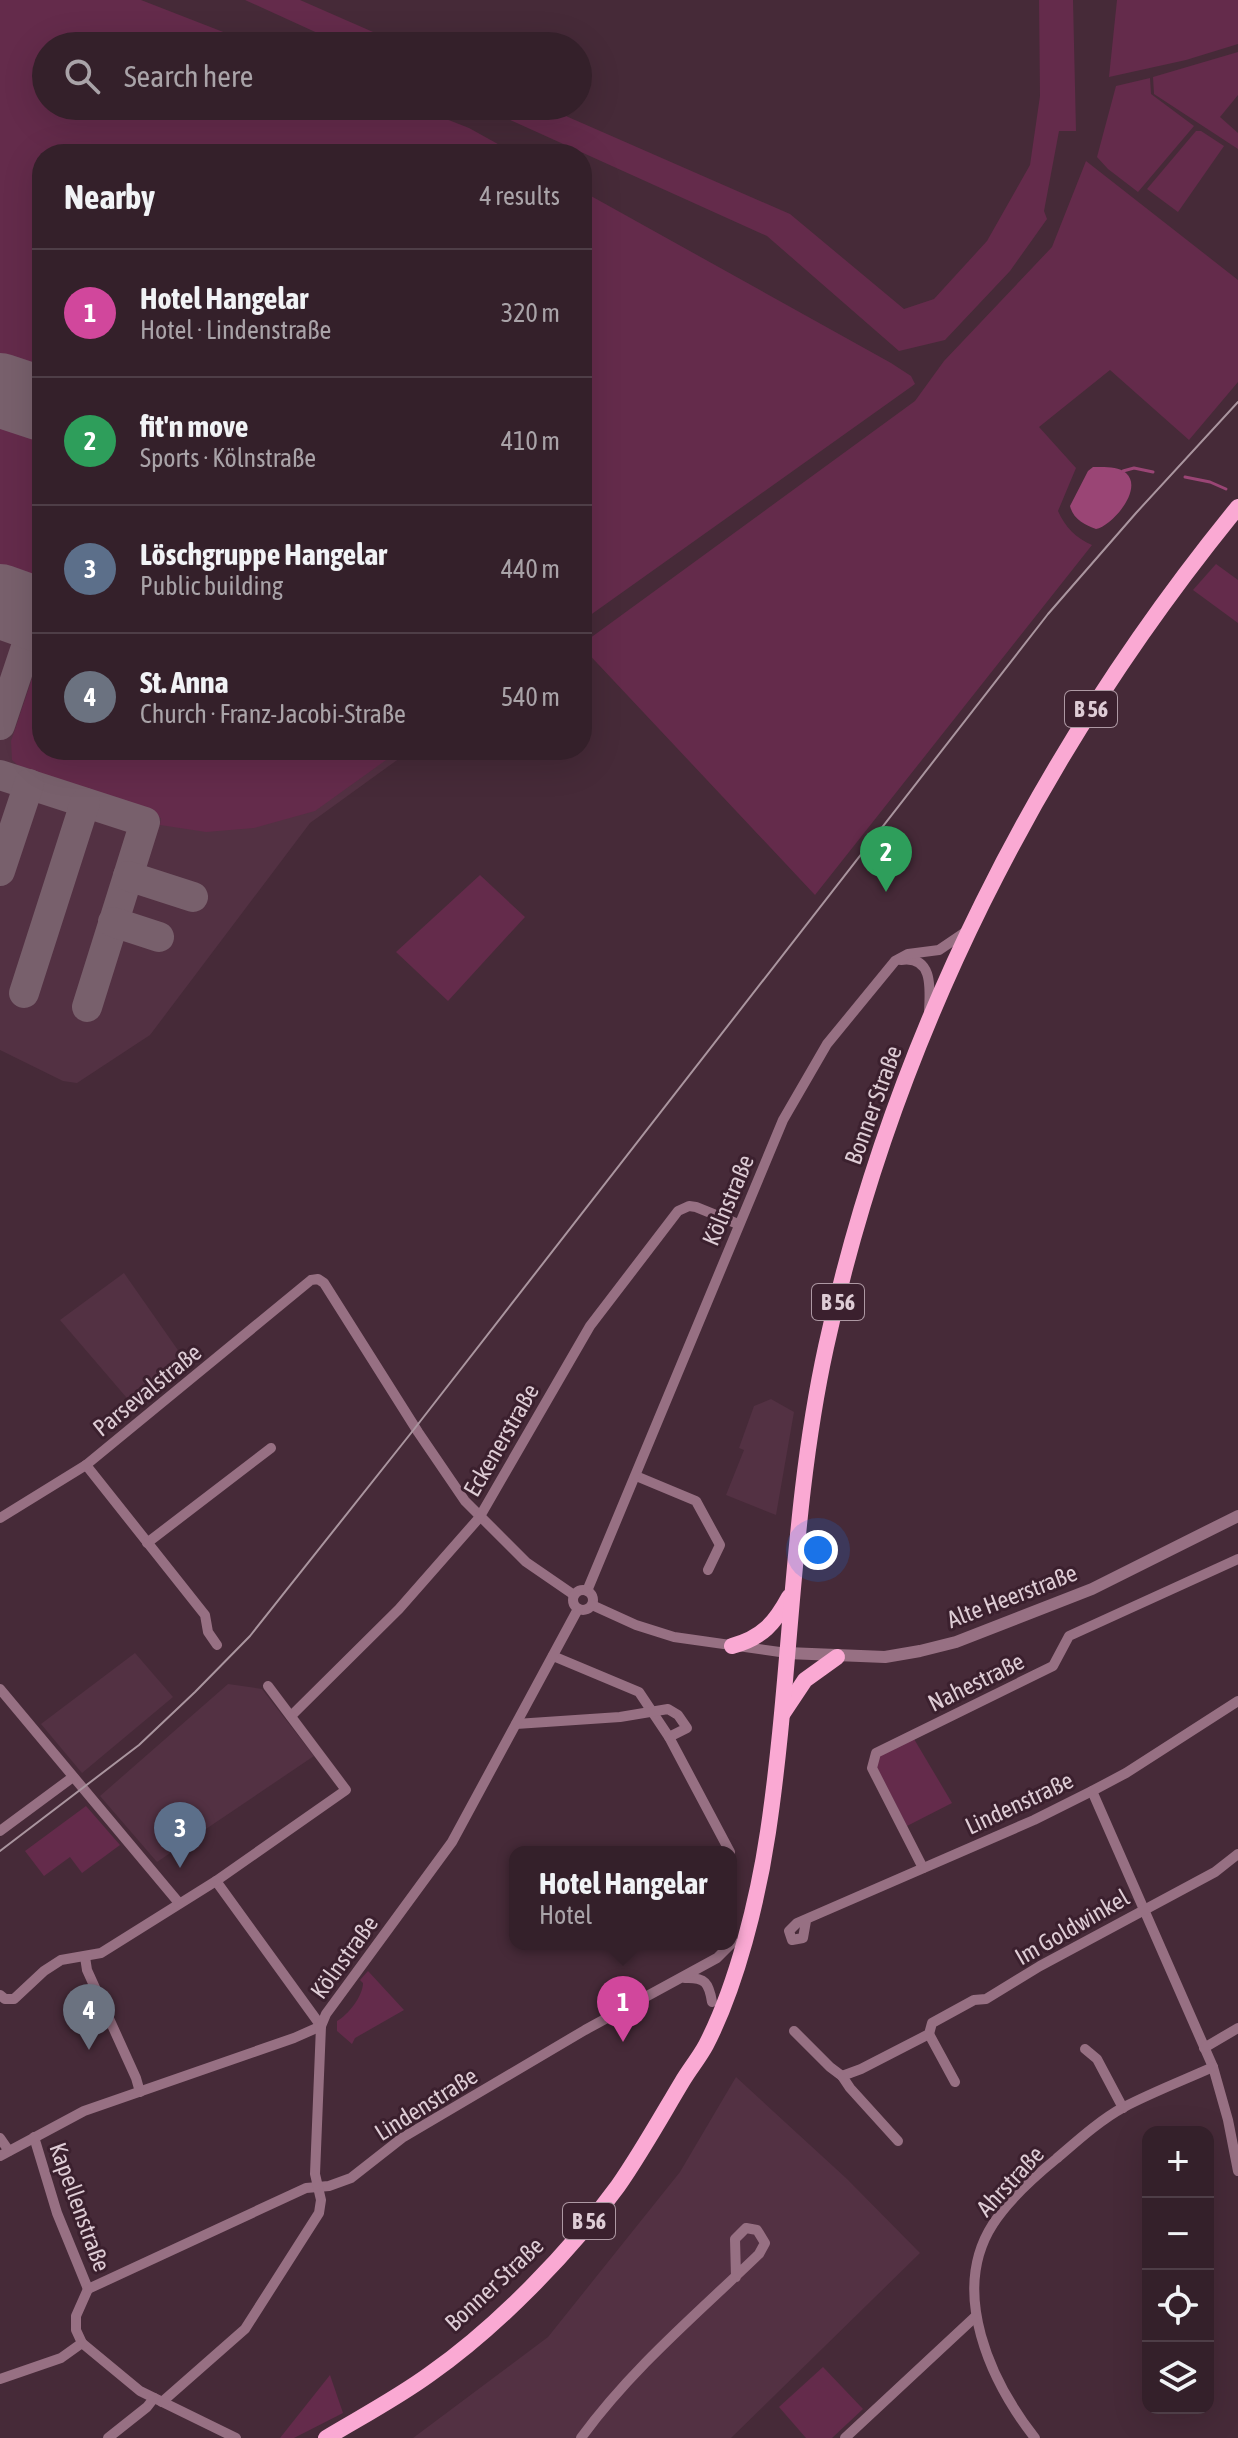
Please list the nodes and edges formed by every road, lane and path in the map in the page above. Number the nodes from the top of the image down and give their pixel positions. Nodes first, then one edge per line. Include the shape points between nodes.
1 (1238, 507) edge
2 (970, 928) junction
3 (895, 961) junction
4 (928, 1023) junction
5 (738, 1224) junction
6 (271, 1448) dead end
7 (86, 1465) junction
8 (636, 1476) junction
9 (1238, 1516) edge
10 (0, 1518) edge
11 (479, 1518) junction
12 (147, 1543) junction
13 (1238, 1559) edge
14 (708, 1570) dead end
15 (587, 1591) junction
16 (792, 1592) junction
17 (574, 1595) junction
18 (592, 1605) junction
19 (578, 1609) junction
20 (217, 1645) dead end
21 (732, 1646) junction
22 (787, 1653) junction
23 (553, 1656) junction
24 (837, 1657) junction
25 (268, 1686) dead end
26 (0, 1689) edge
27 (1238, 1701) edge
28 (652, 1710) junction
29 (291, 1716) junction
30 (780, 1718) junction
31 (516, 1724) junction
32 (669, 1737) junction
33 (73, 1777) junction
34 (1092, 1791) junction
35 (772, 1800) junction
36 (0, 1831) edge
37 (726, 1846) edge
38 (1238, 1854) edge
39 (923, 1868) junction
40 (216, 1881) junction
41 (179, 1903) junction
42 (1144, 1909) junction
43 (806, 1921) dead end
44 (737, 1927) edge
45 (725, 1950) edge
46 (730, 1950) edge
47 (85, 1957) junction
48 (679, 1979) junction
49 (0, 1995) edge
50 (712, 2002) junction
51 (321, 2026) junction
52 (1238, 2028) edge
53 (794, 2031) dead end
54 (929, 2034) junction
55 (1204, 2048) junction
56 (1085, 2049) dead end
57 (1213, 2067) junction
58 (842, 2076) junction
59 (955, 2082) dead end
60 (681, 2083) junction
61 (140, 2092) junction
62 (1123, 2108) junction
63 (34, 2137) junction
64 (0, 2138) edge
65 (898, 2141) dead end
66 (4, 2154) edge
67 (1238, 2171) edge
68 (319, 2186) junction
69 (736, 2277) junction
70 (88, 2289) junction
71 (976, 2316) junction
72 (82, 2343) junction
73 (0, 2379) edge
74 (158, 2400) junction
75 (108, 2438) edge
76 (236, 2438) edge
77 (326, 2438) edge
78 (581, 2438) edge
79 (845, 2438) edge
80 (1035, 2438) edge

1 - 2 main road, Bonner Straße / B 56 via 1118,665 1036,799
2 - 3 street via 939,950
2 - 4 main road, Bonner Straße / B 56
3 - 4 street via 908,959 925,967 930,979
3 - 5 street, Kölnstraße via 827,1044 800,1087
4 - 16 main road, Bonner Straße / B 56 via 874,1167 826,1348
5 - 8 street, Kölnstraße
5 - 11 street, Eckenerstraße via 696,1207 678,1211 590,1326
6 - 12 street
7 - 10 street, Parsevalstraße
7 - 11 street, Parsevalstraße via 318,1279
7 - 12 street
8 - 14 street via 696,1501 720,1545
8 - 15 street, Kölnstraße
9 - 24 street, Alte Heerstraße via 1092,1589 1004,1625 920,1651
11 - 17 street via 526,1562
11 - 29 street, Eckenerstraße via 399,1609
12 - 20 street via 205,1615
13 - 39 street, Nahestraße via 1069,1636 1053,1666 876,1753 872,1768
15 - 17 street
15 - 18 street
16 - 21 main road via 768,1629
16 - 22 main road, Bonner Straße / B 56
17 - 19 street
18 - 19 street
18 - 21 street via 674,1637
19 - 23 street, Kölnstraße
21 - 22 street
22 - 24 street, Alte Heerstraße
22 - 30 main road, Bonner Straße / B 56
23 - 28 street via 639,1692
23 - 31 street, Kölnstraße
24 - 30 main road via 805,1680
25 - 29 street
26 - 33 street
27 - 34 street, Lindenstraße
28 - 31 street
28 - 32 street
28 - 32 street via 668,1709 687,1728
29 - 40 street via 346,1790
30 - 35 main road, Bonner Straße / B 56
31 - 51 street, Kölnstraße via 452,1842
32 - 37 street
33 - 36 street
33 - 41 street
34 - 39 street, Lindenstraße
34 - 42 street
35 - 44 main road, Bonner Straße / B 56
35 - 60 main road, Bonner Straße / B 56 via 759,1884 737,1963 706,2044
38 - 42 street, Im Goldwinkel
39 - 43 street, Lindenstraße
40 - 41 street
40 - 51 street
41 - 47 street via 101,1953
42 - 54 street, Im Goldwinkel via 986,1999 932,2023
42 - 55 street
45 - 48 street, Lindenstraße
46 - 50 main road, Bonner Straße / B 56
47 - 49 street via 61,1960 14,1999
47 - 61 street
48 - 50 street via 705,1981
48 - 68 street, Lindenstraße via 402,2138 351,2178
50 - 60 main road, Bonner Straße / B 56
51 - 61 street, Kölnstraße
51 - 68 street via 315,2174
52 - 55 street
53 - 58 street
54 - 58 street, Im Goldwinkel
54 - 59 street
55 - 57 street
56 - 62 street via 1097,2059
57 - 62 street, Ahrstraße
57 - 67 street
58 - 65 street
60 - 77 main road, Bonner Straße / B 56 via 616,2188 514,2303 432,2373
61 - 63 street, Kölnstraße via 84,2111
62 - 71 street, Ahrstraße via 1050,2164 991,2226 976,2273
63 - 66 street, Kölnstraße
63 - 70 street, Kapellenstraße
64 - 66 street
68 - 70 street, Lindenstraße
68 - 74 street via 319,2213 245,2329
69 - 69 street via 735,2239 746,2228 757,2230 765,2243
69 - 78 street via 609,2399
70 - 72 street, Kapellenstraße via 76,2316
71 - 79 street
71 - 80 street, Ahrstraße via 1002,2389
72 - 73 street via 61,2358
72 - 74 street
74 - 75 street
74 - 76 street

